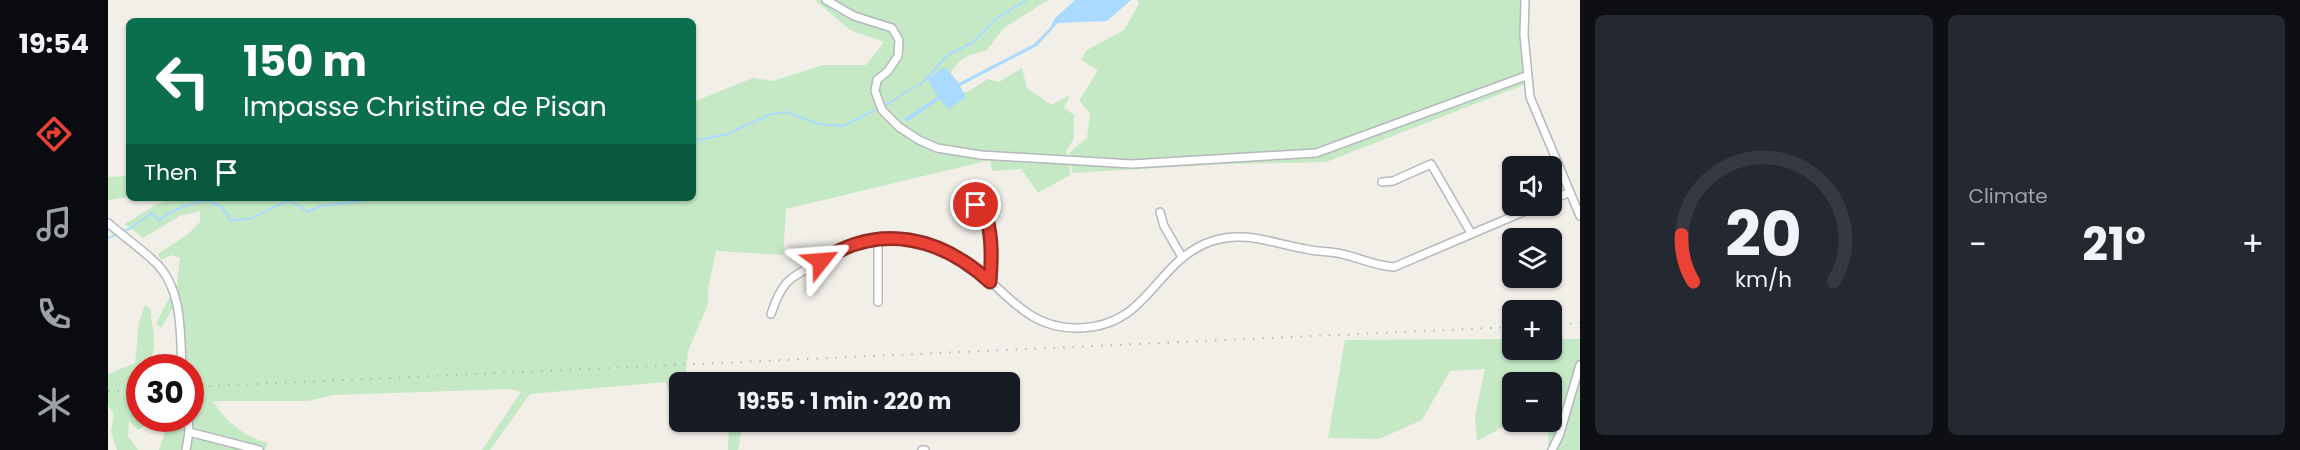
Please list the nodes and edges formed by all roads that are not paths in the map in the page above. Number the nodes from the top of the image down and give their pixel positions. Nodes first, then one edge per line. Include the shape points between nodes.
1 (826, 0) edge
2 (1525, 0) edge
3 (1526, 76) junction
4 (1382, 182) dead end
5 (1568, 193) junction
6 (1562, 195) edge
7 (976, 205) dead end
8 (1160, 212) dead end
9 (1513, 216) edge
10 (1580, 216) edge
11 (108, 223) edge
12 (1471, 233) junction
13 (878, 238) junction
14 (1182, 257) junction
15 (990, 282) junction
16 (878, 302) dead end
17 (771, 314) dead end
18 (181, 354) edge
19 (1580, 365) edge
20 (189, 432) joint
21 (186, 450) edge
22 (259, 450) edge
23 (1552, 450) edge

1 - 3 street via 854,16 892,28 899,40 898,56 878,80 875,91 880,106 899,127 919,140 956,153 1132,164 1316,153
2 - 3 street
3 - 5 street via 1530,97
4 - 12 street via 1431,164
5 - 6 street
5 - 10 street
7 - 15 street via 982,206 986,214
8 - 14 street
9 - 12 street
11 - 18 street via 159,266 171,284 178,309
12 - 14 street via 1394,267 1254,237 1214,241
13 - 15 street via 914,241 944,250
13 - 16 street
13 - 17 street via 836,252 789,278
14 - 15 street via 1128,315 1095,327 1062,328 1039,321
19 - 23 street
20 - 21 street
20 - 22 street

